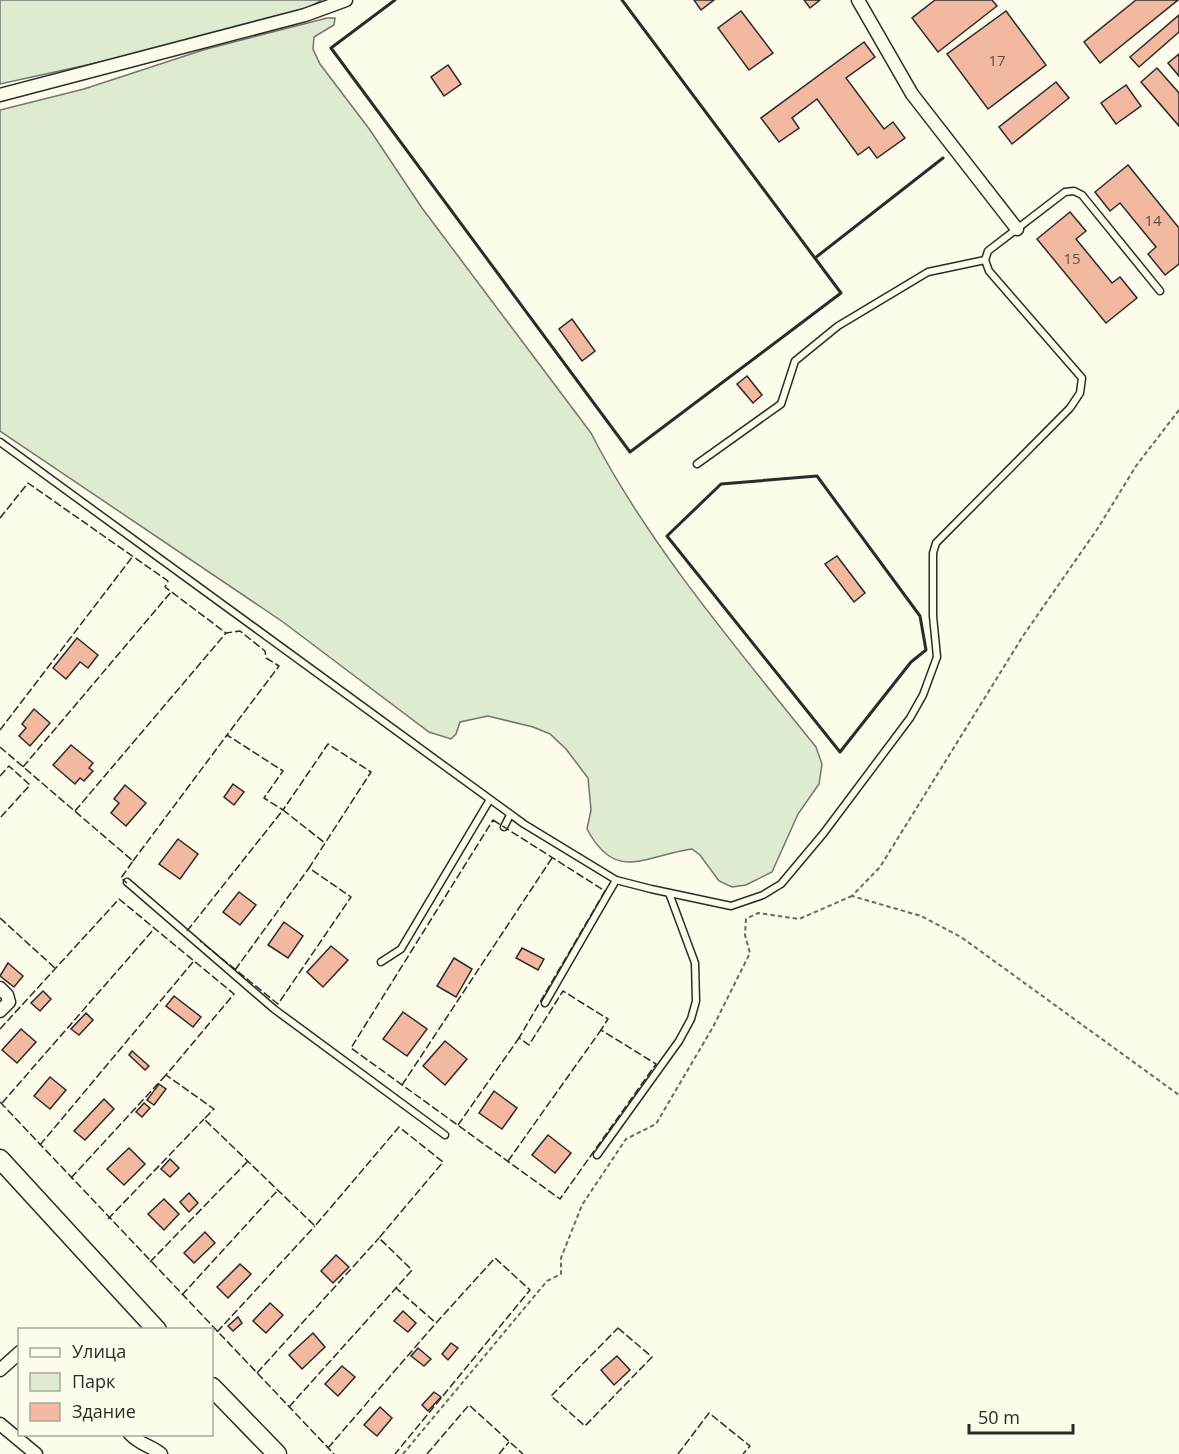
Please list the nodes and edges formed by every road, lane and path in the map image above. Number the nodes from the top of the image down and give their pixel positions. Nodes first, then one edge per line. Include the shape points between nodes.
1 (346, 0) edge
2 (858, 0) edge
3 (0, 95) edge
4 (1017, 229) junction
5 (984, 260) junction
6 (1160, 291) dead end
7 (1179, 410) edge
8 (0, 442) edge
9 (696, 464) dead end
10 (489, 801) junction
11 (510, 815) junction
12 (504, 828) dead end
13 (616, 880) junction
14 (127, 882) dead end
15 (669, 893) junction
16 (852, 897) junction
17 (381, 962) dead end
18 (0, 988) edge
19 (545, 1003) dead end
20 (0, 1011) edge
21 (1179, 1095) edge
22 (445, 1135) dead end
23 (597, 1155) dead end
24 (0, 1159) edge
25 (156, 1328) edge
26 (18, 1354) edge
27 (0, 1370) edge
28 (213, 1388) edge
29 (0, 1424) edge
30 (132, 1436) edge
31 (36, 1454) edge
32 (161, 1454) edge
33 (277, 1454) edge
34 (403, 1454) edge

1 - 3 street via 305,15
2 - 4 street via 912,94
4 - 5 lane via 988,251
4 - 6 lane via 1065,192 1074,191 1082,195
5 - 9 lane via 928,272 838,326 795,361 781,404
5 - 15 lane via 989,271 1082,378 1080,393 1070,408 936,543 933,616 937,657 923,695 823,834 781,884 763,895 731,906
7 - 16 path via 1136,466 1023,636 880,867
8 - 10 lane
10 - 11 lane
10 - 17 lane via 401,949
11 - 12 lane
11 - 13 lane
13 - 15 lane
13 - 19 lane
14 - 22 lane via 274,1009
15 - 23 lane via 695,963 693,1010 679,1041
16 - 21 path via 921,916 961,937
16 - 34 path via 799,919 758,914 746,919 750,953 713,1027 656,1124 626,1139 582,1205 561,1258 561,1274 547,1281
18 - 20 street via 9,1002
24 - 25 main road
26 - 27 street
28 - 33 main road
29 - 31 street
30 - 32 street

